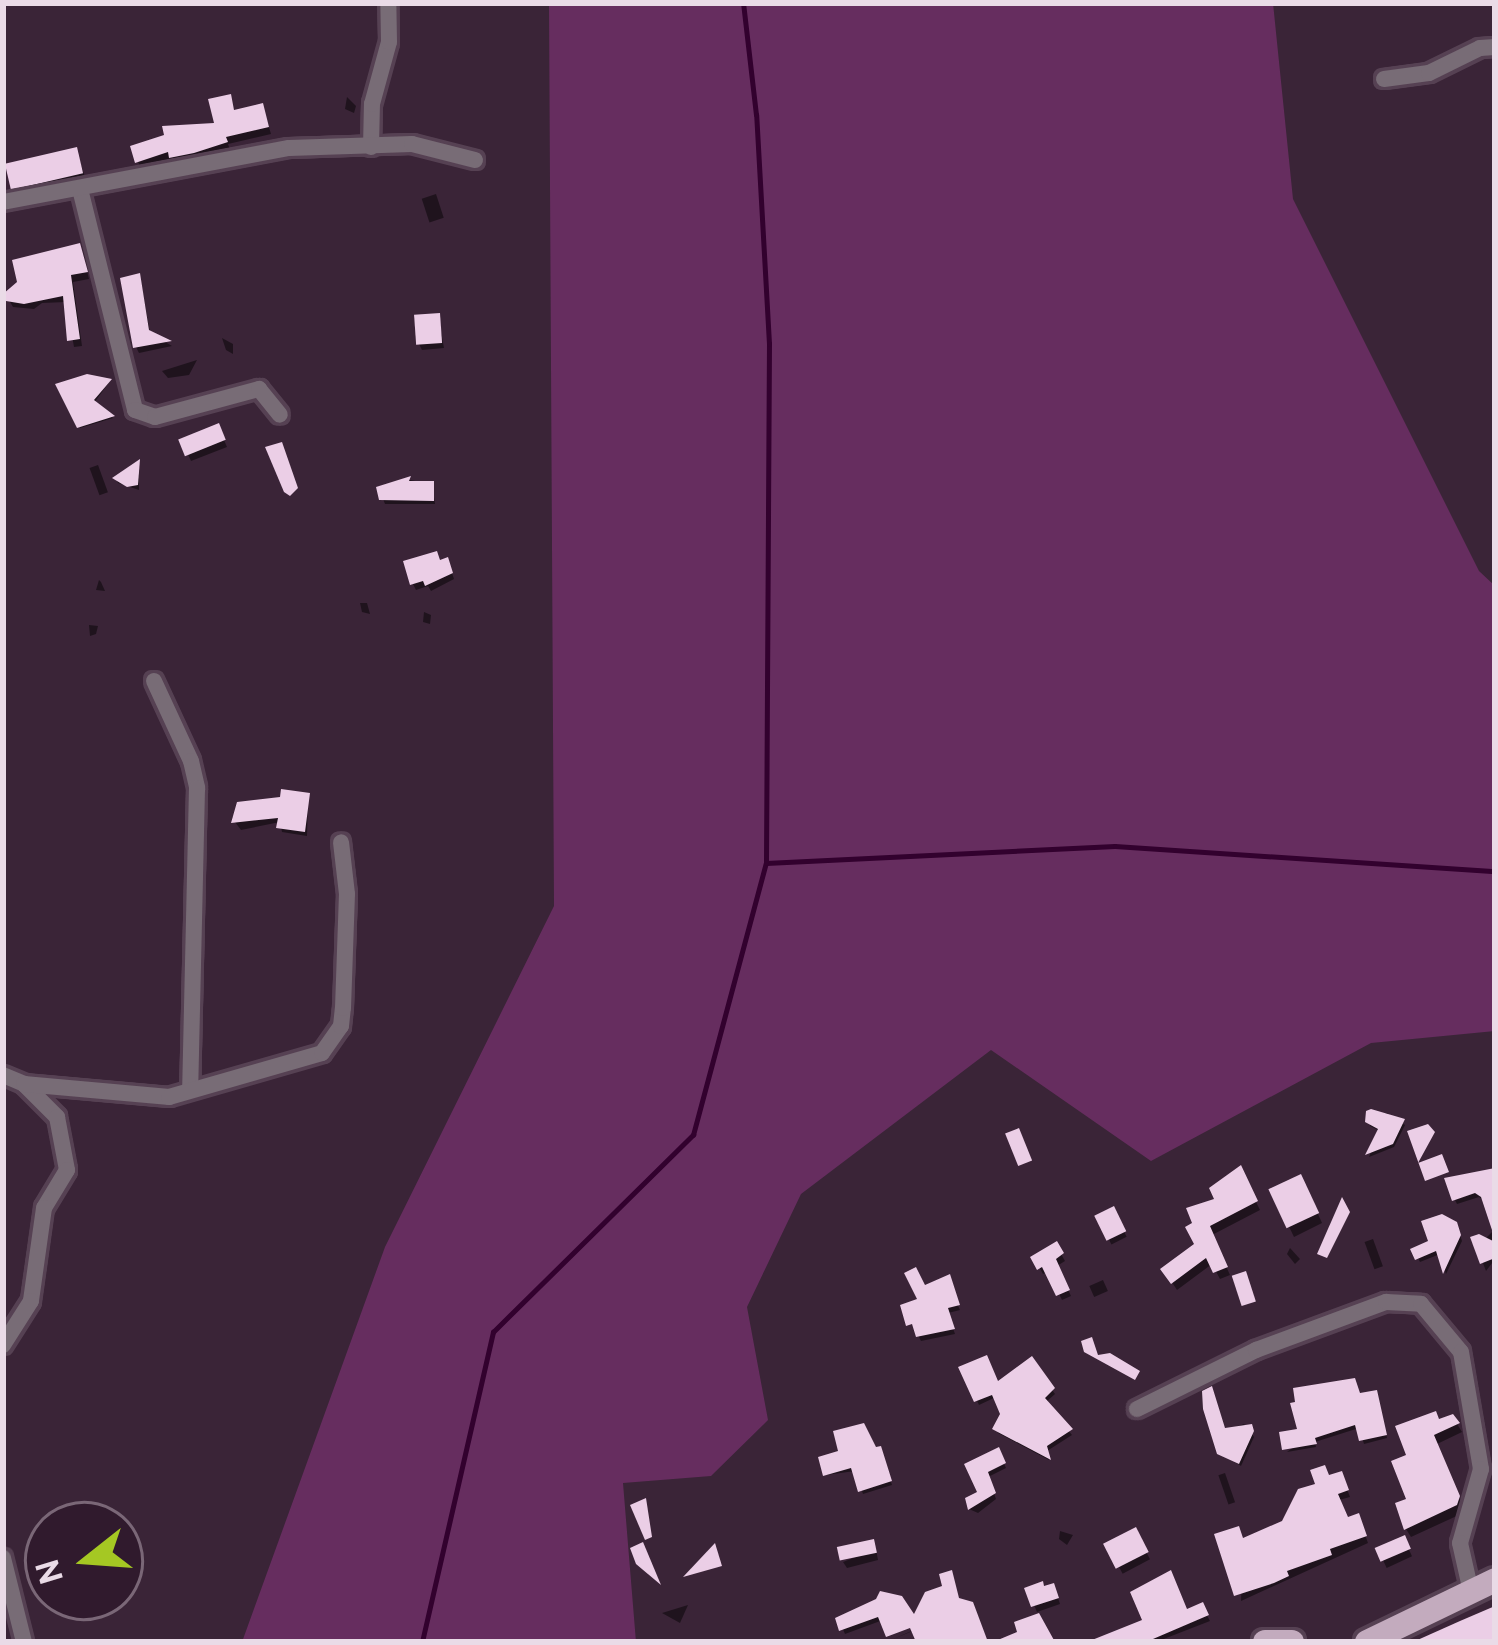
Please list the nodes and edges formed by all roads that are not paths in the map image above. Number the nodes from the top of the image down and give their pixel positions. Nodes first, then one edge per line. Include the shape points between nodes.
1 (388, 3) edge
2 (1495, 47) edge
3 (1384, 79) dead end
4 (371, 147) junction
5 (475, 160) dead end
6 (80, 188) junction
7 (3, 202) edge
8 (280, 415) dead end
9 (154, 680) dead end
10 (341, 842) dead end
11 (3, 1076) edge
12 (24, 1084) junction
13 (190, 1087) junction
14 (3, 1345) edge
15 (1137, 1408) dead end
16 (3, 1558) edge
17 (1495, 1580) edge
18 (1471, 1592) junction
19 (24, 1642) edge
20 (1265, 1642) edge
21 (1292, 1642) edge
22 (1367, 1642) edge

1 - 4 street
2 - 3 street via 1429,73
4 - 5 street via 412,144
4 - 6 street via 289,148
6 - 7 street
6 - 8 street via 136,410 155,417 259,389
9 - 13 street via 197,788
10 - 13 street via 346,947 334,1041 306,1061
11 - 12 street
12 - 13 street via 170,1096
12 - 14 street via 57,1117 67,1170 44,1208 31,1301
15 - 18 street via 1256,1350 1386,1302 1421,1304 1461,1352 1481,1469 1460,1544
16 - 19 street
17 - 18 main road
18 - 22 main road
20 - 21 main road

